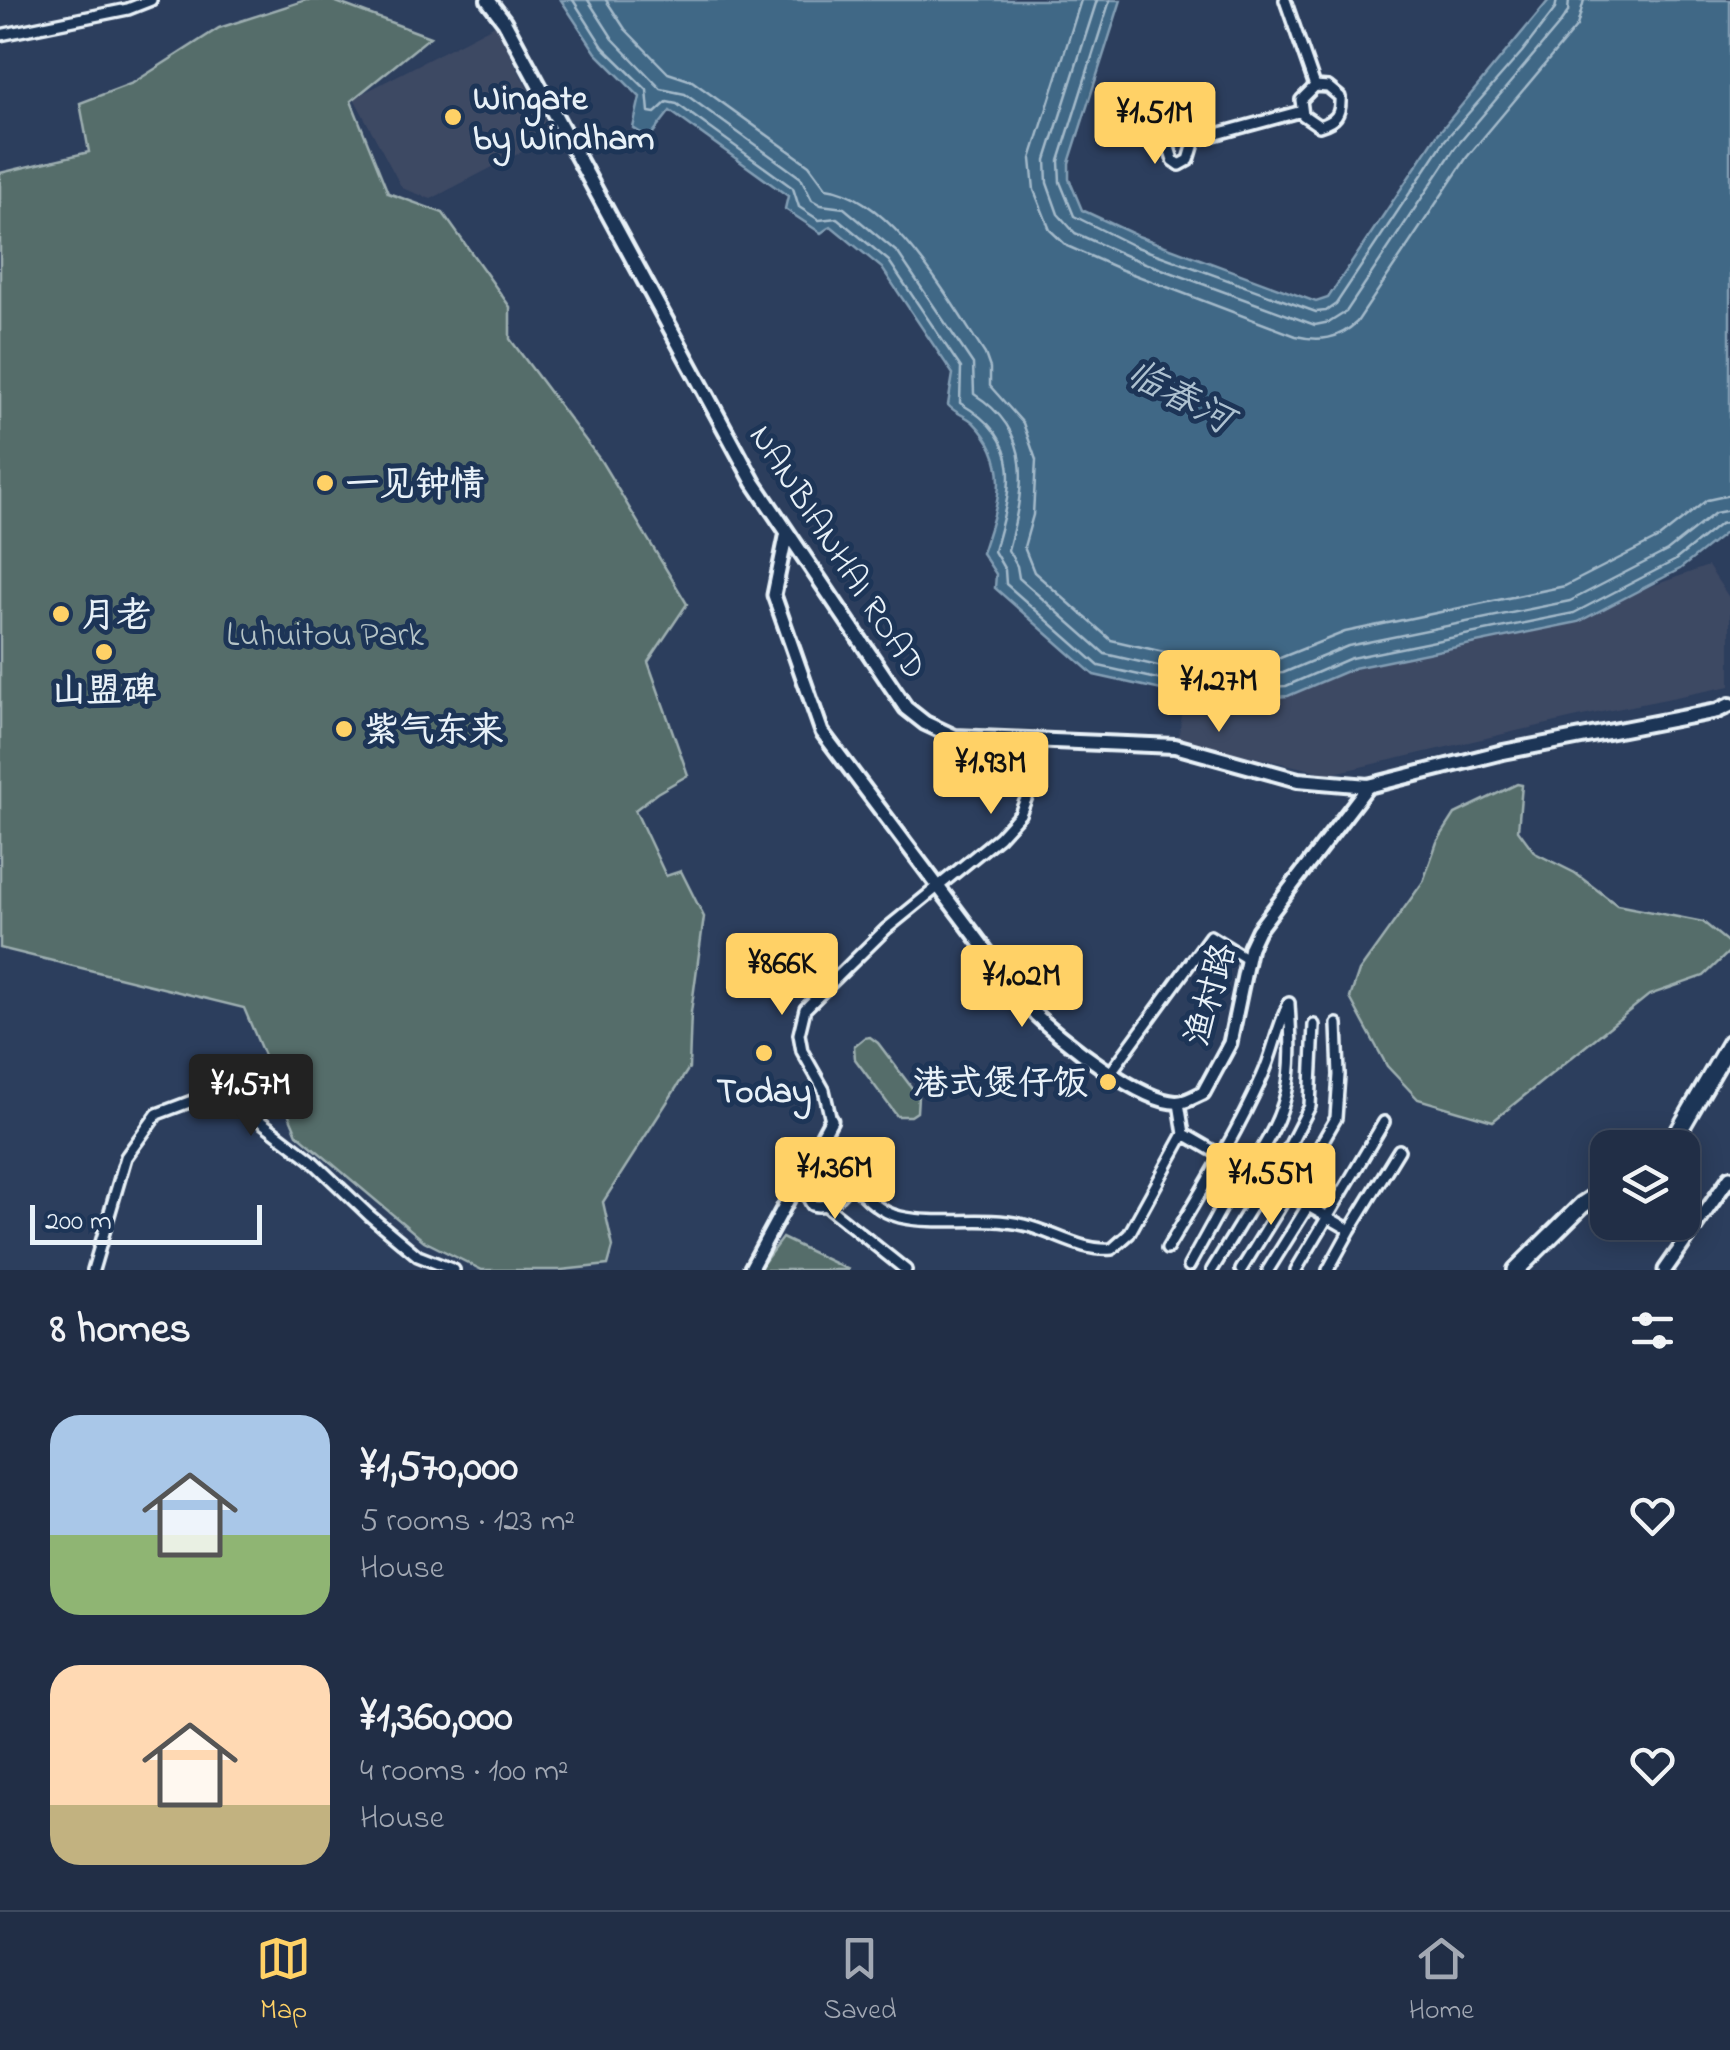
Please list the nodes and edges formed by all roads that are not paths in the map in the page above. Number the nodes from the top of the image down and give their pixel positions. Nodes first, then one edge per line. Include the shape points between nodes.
1 (151, 0) edge
2 (488, 0) edge
3 (1285, 0) edge
4 (0, 35) edge
5 (1315, 86) junction
6 (1302, 111) junction
7 (1195, 140) dead end
8 (787, 532) junction
9 (1730, 704) edge
10 (1040, 741) junction
11 (1368, 786) junction
12 (936, 886) junction
13 (1247, 959) junction
14 (1337, 1024) dead end
15 (1314, 1025) dead end
16 (1730, 1044) edge
17 (1110, 1072) junction
18 (1179, 1103) junction
19 (831, 1120) joint
20 (1384, 1122) dead end
21 (1680, 1130) edge
22 (1184, 1134) junction
23 (1400, 1150) dead end
24 (1222, 1156) junction
25 (812, 1160) junction
26 (840, 1162) dead end
27 (1246, 1170) junction
28 (1730, 1176) edge
29 (850, 1182) junction
30 (1268, 1183) junction
31 (1289, 1195) junction
32 (1590, 1200) edge
33 (825, 1206) junction
34 (1308, 1206) junction
35 (1328, 1218) junction
36 (1350, 1230) junction
37 (1167, 1249) dead end
38 (1189, 1266) dead end
39 (93, 1270) edge
40 (454, 1270) edge
41 (750, 1270) edge
42 (906, 1270) edge
43 (1212, 1270) edge
44 (1241, 1270) edge
45 (1268, 1270) edge
46 (1296, 1270) edge
47 (1328, 1270) edge
48 (1516, 1270) edge
49 (1665, 1270) edge

1 - 4 street
2 - 8 main road, NANBIANHAI ROAD
3 - 5 street
5 - 6 street via 1301,100
5 - 6 street via 1340,97 1339,116 1319,126
6 - 7 street
8 - 10 main road, NANBIANHAI ROAD via 906,708 955,736
8 - 12 street via 774,595 822,732
9 - 11 main road, NANBIANHAI ROAD
10 - 11 main road, NANBIANHAI ROAD via 1174,746 1298,780
10 - 12 street via 1020,814
11 - 13 street, 渔村路 via 1258,930
12 - 17 street via 1032,1010
12 - 19 street via 805,1009 802,1051 824,1090
13 - 17 street via 1210,936
13 - 18 street, 渔村路 via 1230,1043 1203,1093
14 - 31 street via 1336,1118
15 - 30 street via 1310,1106
16 - 21 main road
17 - 18 street via 1150,1097
18 - 22 street
19 - 25 street
20 - 35 street
22 - 24 street
22 - 29 street via 1128,1234 1112,1249 1089,1249 996,1220 898,1217
23 - 36 street
24 - 27 street
24 - 27 street via 1289,1004 1292,1076 1268,1143
24 - 37 street
25 - 33 street via 832,1173 807,1196 812,1205
25 - 41 street
26 - 29 street
27 - 30 street
27 - 38 street
28 - 49 street
29 - 33 street
30 - 31 street
30 - 43 street
31 - 34 street
31 - 44 street
32 - 48 main road
33 - 42 street
34 - 35 street
34 - 45 street
35 - 36 street
35 - 46 street
36 - 47 street
39 - 40 street via 126,1158 156,1114 192,1102 255,1116 418,1256

